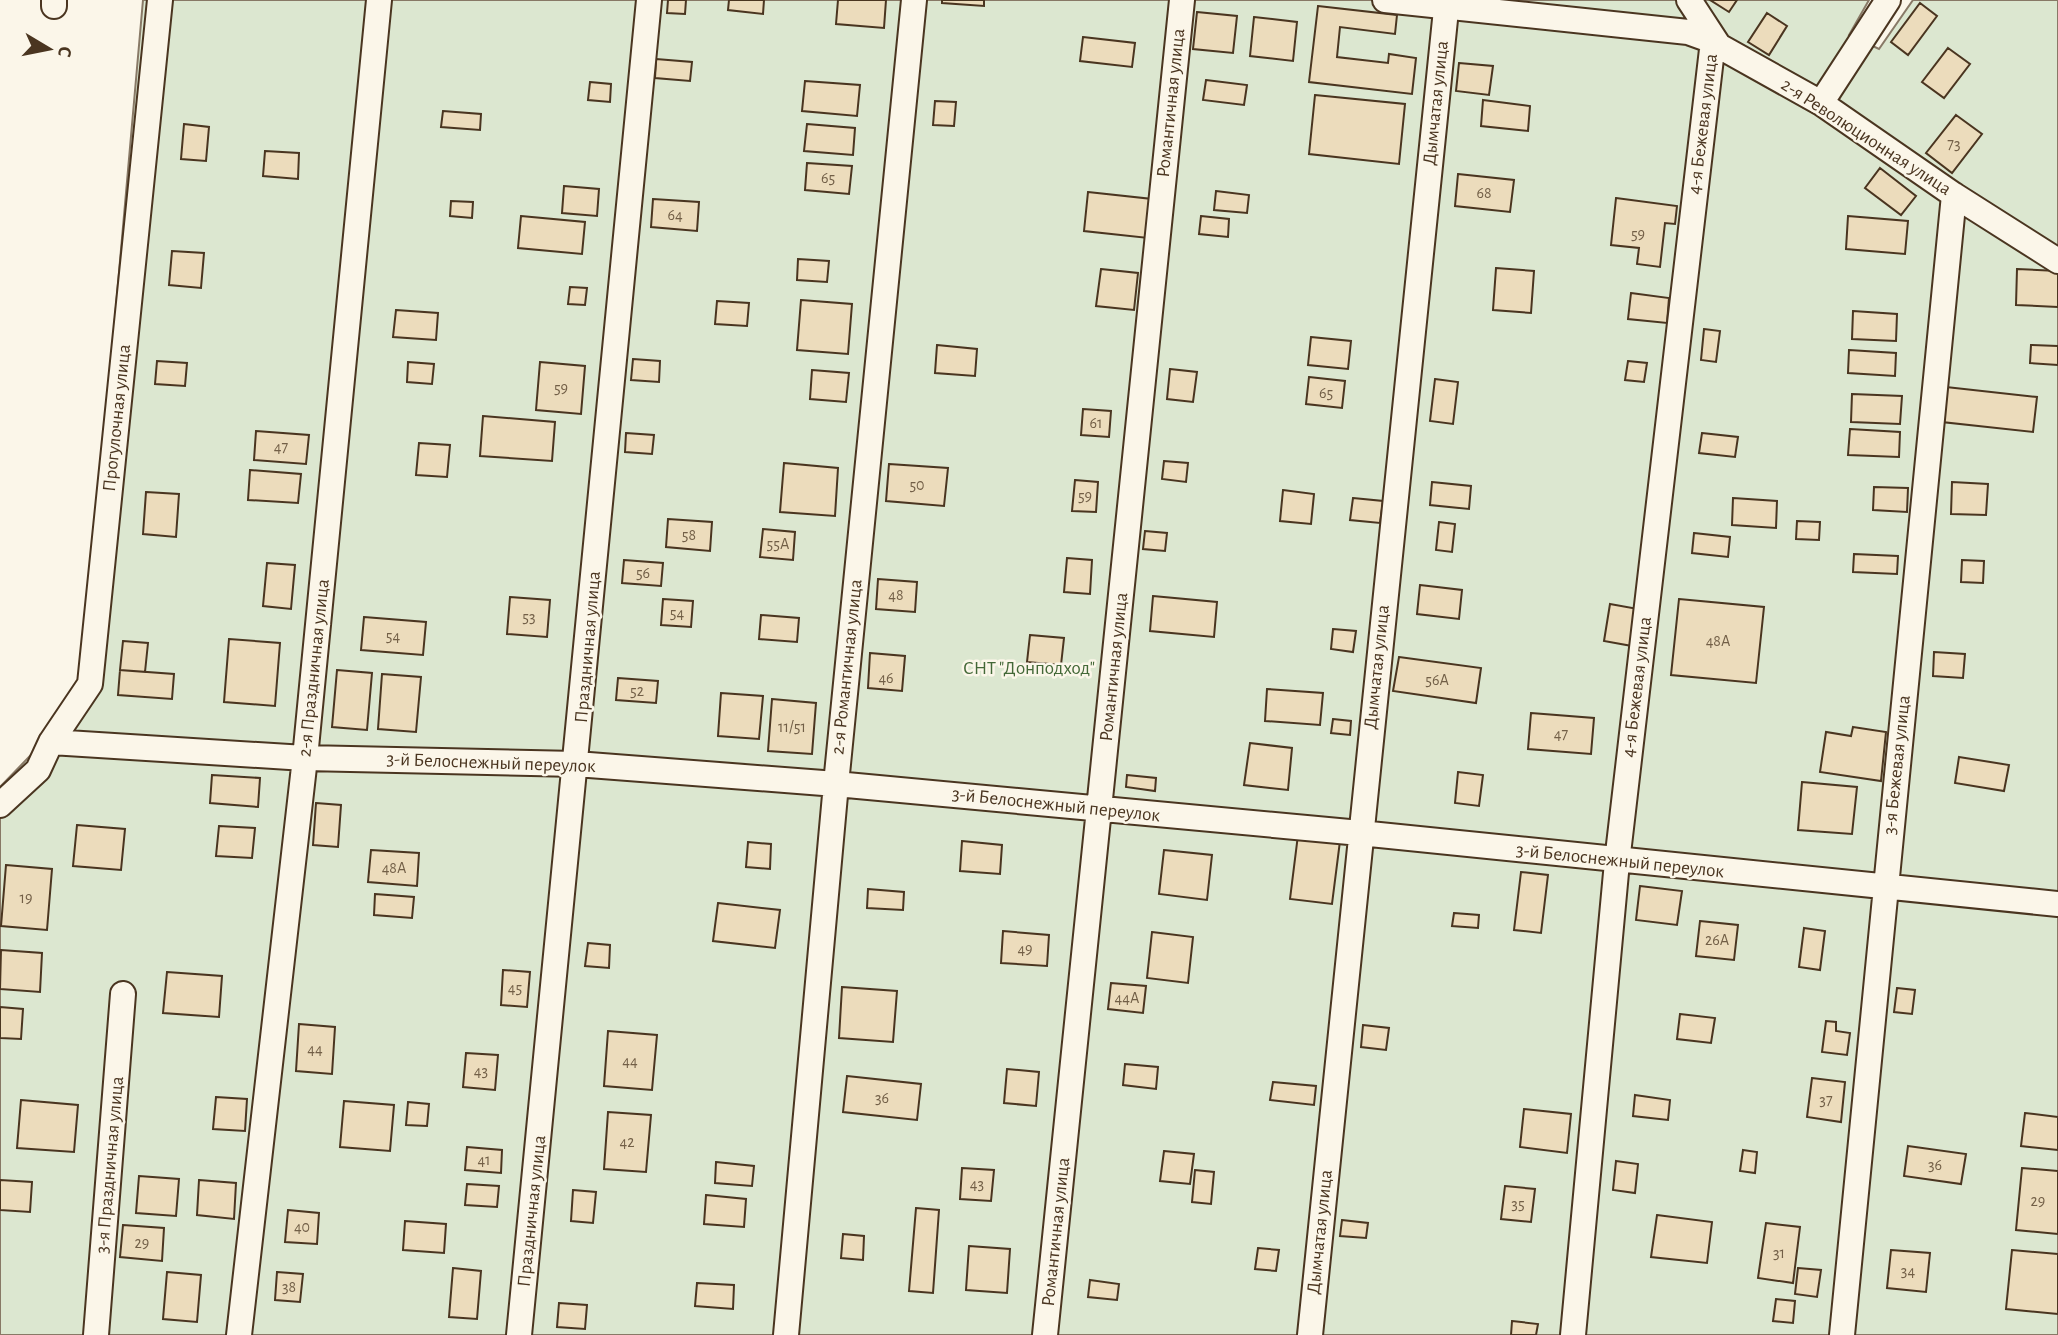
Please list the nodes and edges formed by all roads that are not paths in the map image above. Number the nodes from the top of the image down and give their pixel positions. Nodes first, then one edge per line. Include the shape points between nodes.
1 (160, 0) edge
2 (379, 0) edge
3 (649, 0) edge
4 (914, 0) edge
5 (1182, 0) edge
6 (1385, 0) edge
7 (1689, 0) edge
8 (1888, 0) edge
9 (1446, 3) edge
10 (1713, 41) junction
11 (1821, 103) junction
12 (1954, 195) junction
13 (2058, 261) edge
14 (51, 742) junction
15 (305, 758) junction
16 (576, 764) junction
17 (836, 784) junction
18 (0, 805) edge
19 (1099, 810) junction
20 (1360, 833) junction
21 (1617, 862) junction
22 (1885, 887) junction
23 (2058, 904) edge
24 (124, 994) dead end
25 (96, 1335) edge
26 (239, 1335) edge
27 (519, 1335) edge
28 (786, 1335) edge
29 (1045, 1335) edge
30 (1310, 1335) edge
31 (1573, 1335) edge
32 (1842, 1335) edge

1 - 14 street, Прогулочная улица via 90,684
2 - 15 street, 2-я Праздничная улица
3 - 16 street, Праздничная улица
4 - 17 street, 2-я Романтичная улица
5 - 19 street, Романтичная улица
6 - 9 street
7 - 10 street, 2-я Революционная улица
8 - 11 street
9 - 10 street via 1688,32
9 - 20 street, Дымчатая улица
10 - 11 street, 2-я Революционная улица
10 - 21 street, 4-я Бежевая улица
11 - 12 street, 2-я Революционная улица
12 - 13 street, 2-я Революционная улица
12 - 22 street, 3-я Бежевая улица
14 - 15 street, 3-й Белоснежный переулок
14 - 18 street, Прогулочная улица via 38,770
15 - 16 street, 3-й Белоснежный переулок
15 - 26 street, 2-я Праздничная улица
16 - 17 street, 3-й Белоснежный переулок
16 - 27 street, Праздничная улица
17 - 19 street, 3-й Белоснежный переулок
17 - 28 street, 2-я Романтичная улица
19 - 20 street, 3-й Белоснежный переулок
19 - 29 street, Романтичная улица
20 - 21 street, 3-й Белоснежный переулок
20 - 30 street, Дымчатая улица
21 - 22 street, 3-й Белоснежный переулок
21 - 31 street, 4-я Бежевая улица
22 - 23 street, 3-й Белоснежный переулок
22 - 32 street, 3-я Бежевая улица
24 - 25 street, 3-я Праздничная улица

